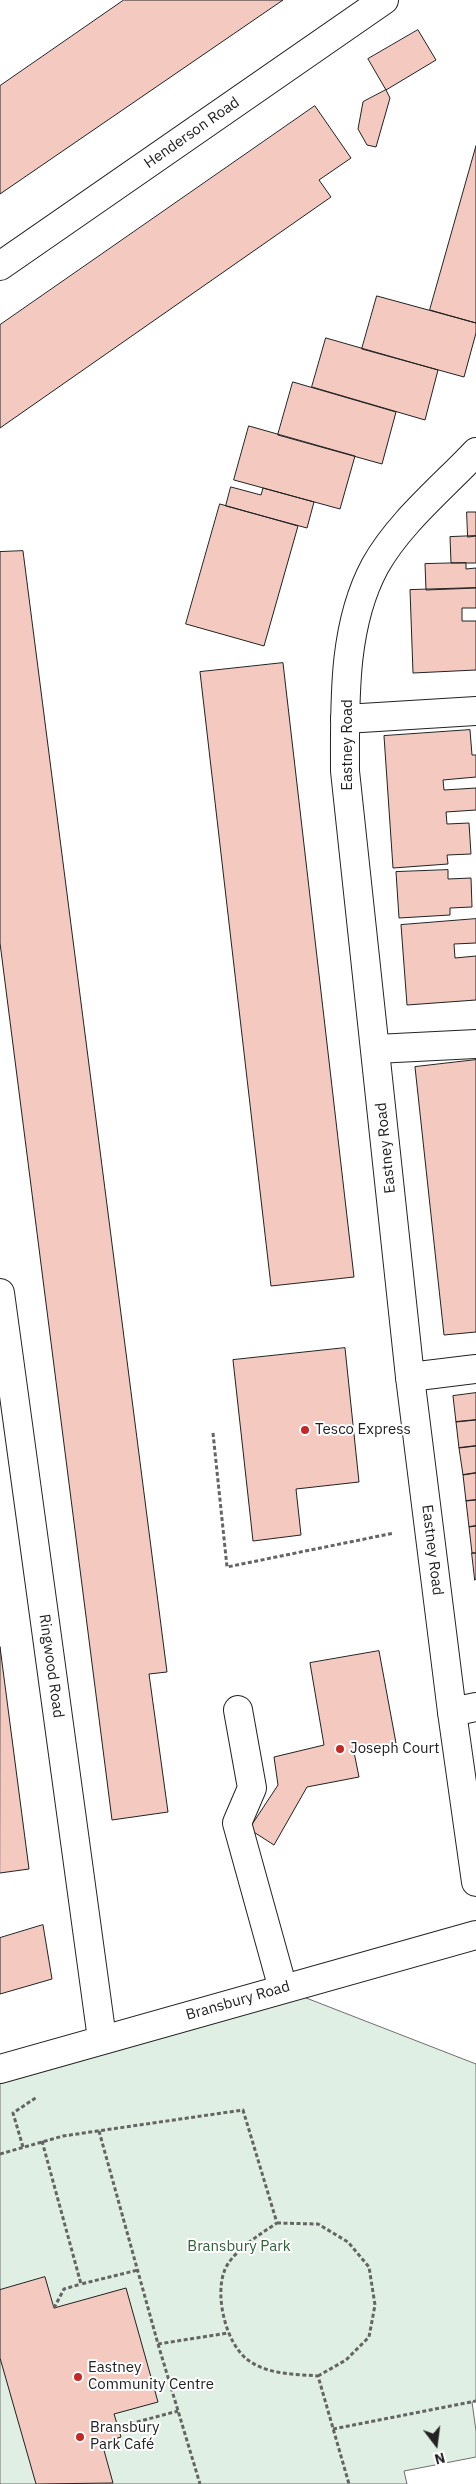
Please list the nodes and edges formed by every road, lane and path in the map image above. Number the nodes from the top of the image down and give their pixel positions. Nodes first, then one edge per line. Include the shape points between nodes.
1 (384, 0) edge
2 (0, 266) edge
3 (476, 452) edge
4 (476, 711) edge
5 (345, 719) junction
6 (476, 1044) edge
7 (376, 1049) junction
8 (0, 1293) edge
9 (476, 1369) edge
10 (410, 1377) junction
11 (214, 1433) dead end
12 (429, 1526) junction
13 (238, 1710) dead end
14 (464, 1710) edge
15 (476, 1882) edge
16 (476, 1935) edge
17 (283, 1989) junction
18 (102, 2039) junction
19 (53, 2054) junction
20 (0, 2069) edge
21 (99, 2131) junction
22 (42, 2141) junction
23 (23, 2147) junction
24 (0, 2154) edge
25 (277, 2223) junction
26 (138, 2270) junction
27 (81, 2284) junction
28 (54, 2308) dead end
29 (228, 2333) junction
30 (158, 2344) junction
31 (318, 2376) junction
32 (476, 2401) edge
33 (178, 2411) junction
34 (118, 2427) dead end
35 (333, 2429) junction
36 (200, 2484) edge
37 (349, 2484) edge

1 - 2 street, Henderson Road
3 - 5 street, Eastney Road via 400,531 375,566 351,641
4 - 5 street
5 - 7 street, Eastney Road via 345,771
6 - 7 street
7 - 10 street, Eastney Road
8 - 18 street, Ringwood Road
9 - 10 street
10 - 12 street, Eastney Road
11 - 12 path via 227,1567
12 - 14 street, Eastney Road
13 - 17 street via 252,1788 237,1823
14 - 15 street, Eastney Road
16 - 17 street, Bransbury Road
17 - 18 street, Bransbury Road
18 - 19 street, Bransbury Road
19 - 20 street, Bransbury Road
19 - 23 path via 56,2084 13,2113
21 - 22 path
21 - 25 path via 242,2110
21 - 26 path
22 - 23 path
22 - 27 path
23 - 24 path
25 - 29 path via 246,2243 224,2271 220,2304
25 - 31 path via 318,2224 348,2242 369,2267 375,2305 369,2337 346,2360
26 - 27 path
26 - 30 path
27 - 28 path via 64,2289
29 - 30 path
29 - 31 path via 247,2360 277,2373
30 - 33 path
31 - 35 path
32 - 35 path
33 - 34 path
33 - 36 path
35 - 37 path

